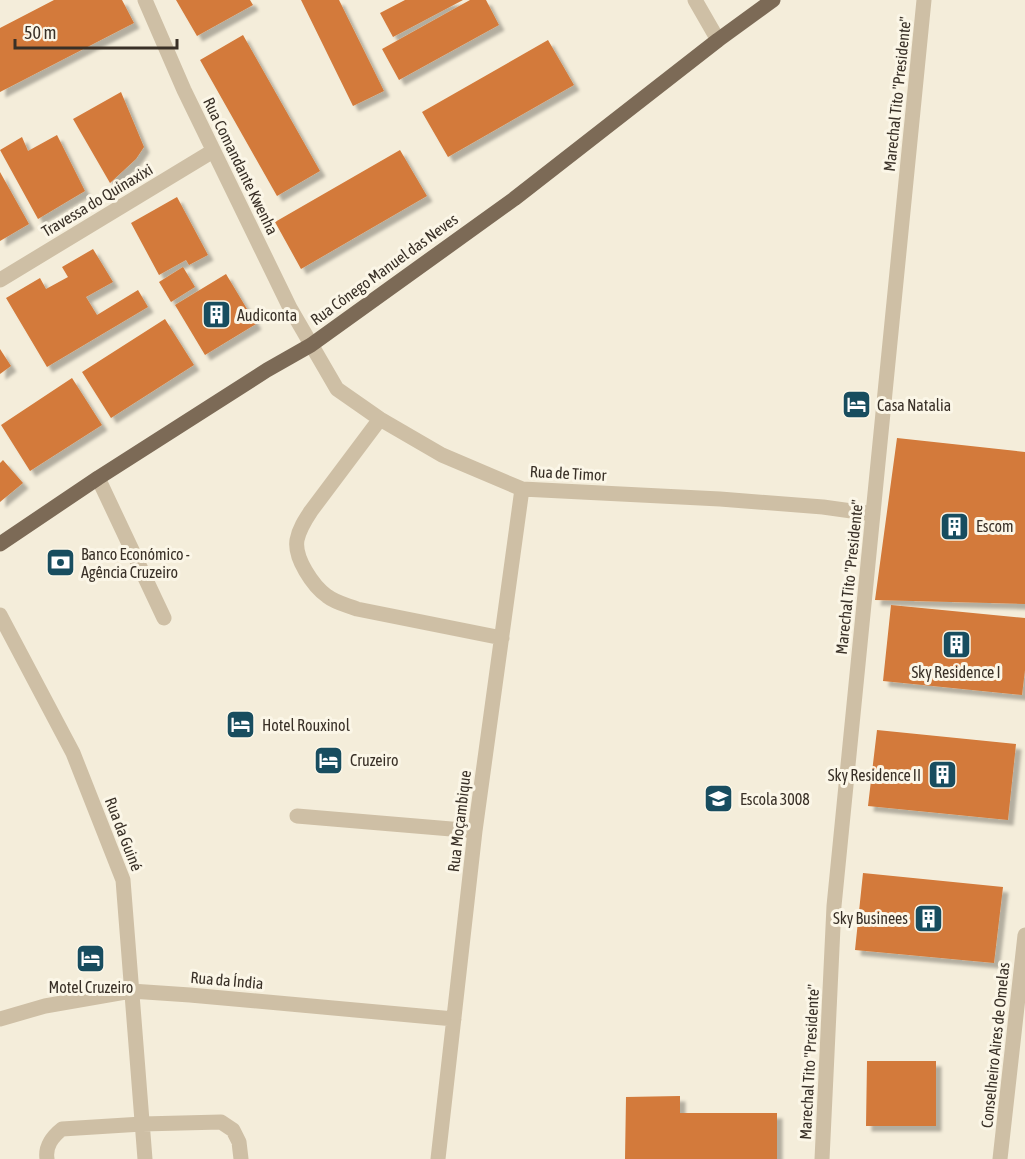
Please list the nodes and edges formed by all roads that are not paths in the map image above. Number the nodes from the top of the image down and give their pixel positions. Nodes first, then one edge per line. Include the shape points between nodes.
1 (146, 0) edge
2 (695, 0) edge
3 (773, 0) edge
4 (924, 0) edge
5 (718, 40) junction
6 (213, 151) junction
7 (0, 280) edge
8 (310, 345) junction
9 (380, 419) junction
10 (98, 478) junction
11 (522, 489) junction
12 (873, 514) junction
13 (0, 544) edge
14 (0, 615) edge
15 (164, 618) dead end
16 (502, 638) junction
17 (297, 816) dead end
18 (476, 831) junction
19 (1025, 935) edge
20 (131, 991) junction
21 (0, 1019) edge
22 (454, 1019) junction
23 (142, 1124) junction
24 (47, 1159) edge
25 (145, 1159) edge
26 (241, 1159) edge
27 (438, 1159) edge
28 (822, 1159) edge
29 (1000, 1159) edge

1 - 6 street, Rua Comandante Kwenha
2 - 5 street
3 - 5 main road, Rua Cónego Manuel das Neves
4 - 12 street, Marechal Tito "Presidente"
5 - 8 main road, Rua Cónego Manuel das Neves via 514,199
6 - 7 street, Travessa do Quinaxixi
6 - 8 street, Rua Comandante Kwenha
8 - 9 street, Rua de Timor via 337,389
8 - 10 main road, Rua Cónego Manuel das Neves
9 - 11 street, Rua de Timor via 442,455
9 - 16 street via 302,526 297,542 306,571 320,590 338,603
10 - 13 main road, Rua Cónego Manuel das Neves
10 - 15 street
11 - 12 street, Rua de Timor via 720,499
11 - 16 street, Rua Moçambique
12 - 28 street, Marechal Tito "Presidente" via 834,906
14 - 20 street, Rua da Guiné via 73,753 123,880
16 - 18 street, Rua Moçambique
17 - 18 street
18 - 22 street, Rua Moçambique
19 - 29 street, Conselheiro Aires de Omelas
20 - 21 street, Rua da Índia via 45,1006
20 - 22 street, Rua da Índia
20 - 23 street, Rua da Guiné
22 - 27 street, Rua Moçambique
23 - 24 street via 62,1129 46,1150
23 - 25 street, Rua da Guiné
23 - 26 street via 221,1122 233,1130

